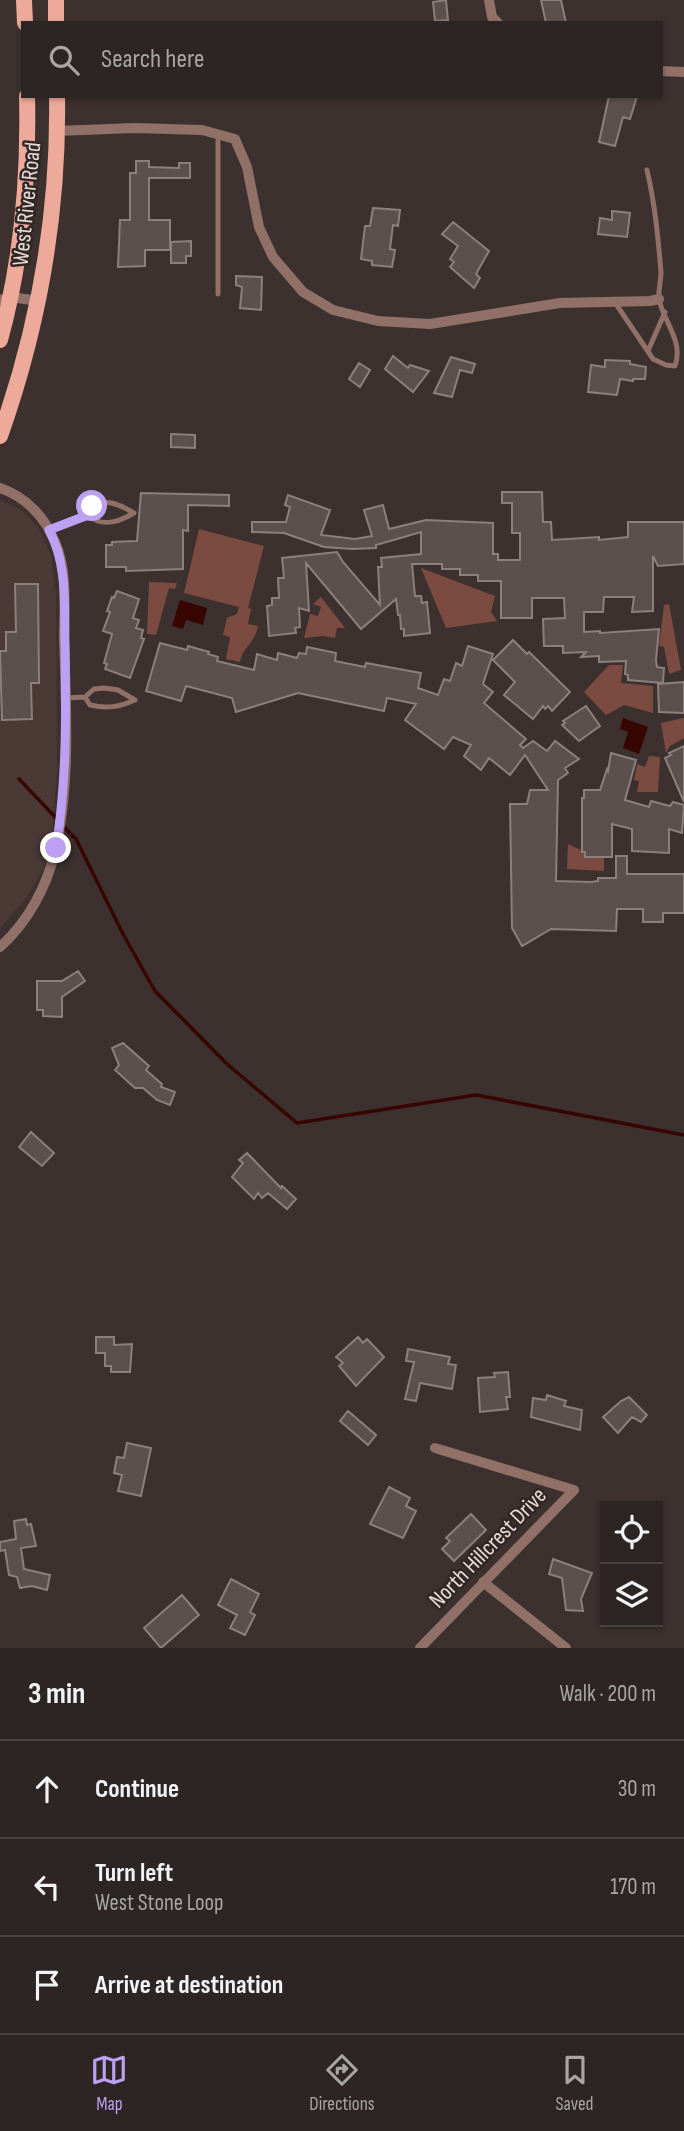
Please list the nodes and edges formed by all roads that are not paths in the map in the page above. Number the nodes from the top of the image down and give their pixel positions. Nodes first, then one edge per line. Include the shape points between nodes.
1 (24, 0) edge
2 (56, 0) edge
3 (489, 0) edge
4 (25, 21) edge
5 (56, 21) edge
6 (496, 21) edge
7 (663, 71) edge
8 (684, 72) edge
9 (27, 98) edge
10 (57, 98) edge
11 (58, 131) junction
12 (218, 135) junction
13 (648, 170) dead end
14 (218, 294) dead end
15 (3, 297) edge
16 (659, 299) junction
17 (38, 301) junction
18 (614, 301) junction
19 (665, 312) junction
20 (0, 341) edge
21 (648, 351) junction
22 (0, 436) edge
23 (0, 488) edge
24 (88, 515) junction
25 (49, 530) junction
26 (85, 697) junction
27 (66, 698) junction
28 (0, 947) edge
29 (435, 1448) dead end
30 (483, 1583) junction
31 (420, 1648) edge
32 (566, 1648) edge

1 - 4 main road
2 - 5 main road
3 - 6 street
7 - 8 street
9 - 15 main road, West River Road via 26,188 19,253
10 - 11 main road, West River Road
11 - 12 street via 134,128 202,130
11 - 17 main road, West River Road via 53,211
12 - 14 lane
12 - 18 street via 235,139 247,167 258,227 273,257 303,292 333,310 378,321 430,324 560,303
13 - 16 lane via 656,208
15 - 17 street
15 - 20 main road, West River Road
16 - 18 street
16 - 19 lane
17 - 22 main road, West River Road
18 - 21 lane
19 - 21 lane
19 - 21 lane via 676,340 675,366 653,359
23 - 25 street via 40,515
24 - 24 lane via 104,523 120,522 134,513 105,501 92,506
24 - 25 lane
25 - 27 street via 62,567
26 - 26 lane via 90,705 103,708 135,700 104,688
26 - 27 lane
27 - 28 street via 63,800 55,854 19,931
29 - 30 street, North Hillcrest Drive via 574,1490
30 - 31 street, North Hillcrest Drive
30 - 32 street

